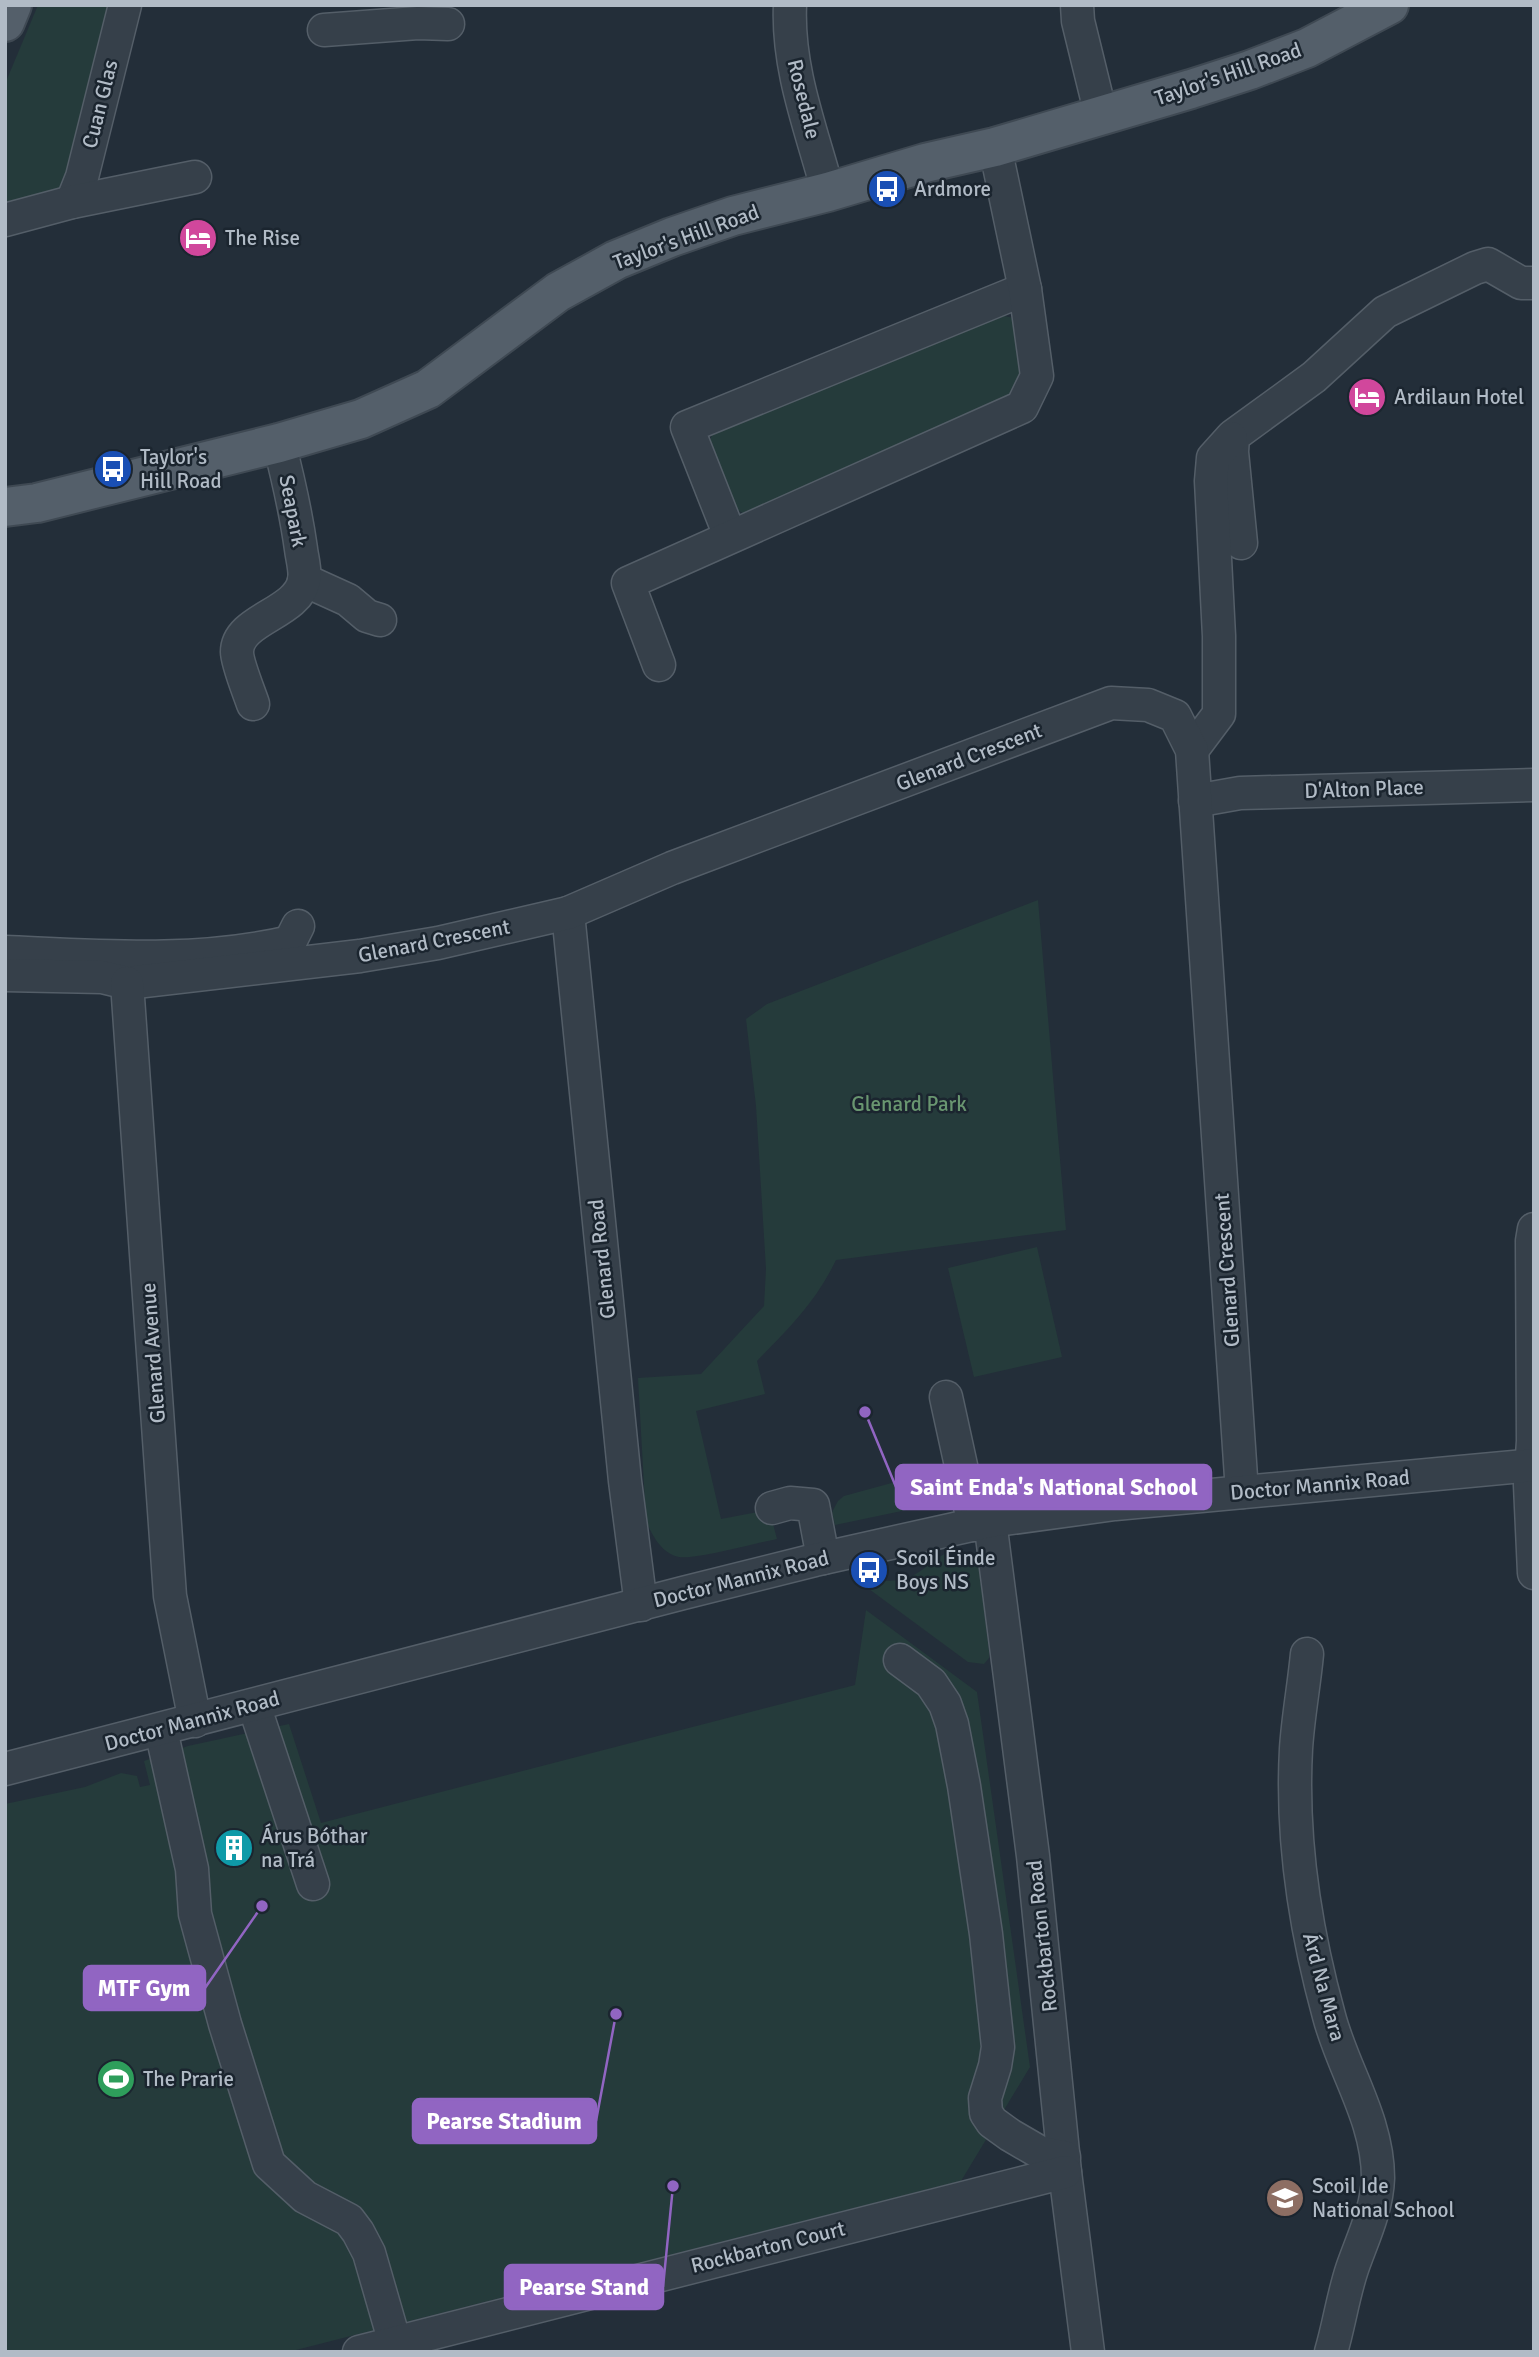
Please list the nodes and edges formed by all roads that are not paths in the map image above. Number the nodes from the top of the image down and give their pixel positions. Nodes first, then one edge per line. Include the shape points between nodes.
1 (12, 5) edge
2 (125, 5) edge
3 (790, 5) edge
4 (1077, 5) edge
5 (1389, 5) edge
6 (428, 18) edge
7 (5, 22) edge
8 (324, 30) dead end
9 (1101, 116) junction
10 (995, 147) junction
11 (195, 177) dead end
12 (828, 192) junction
13 (72, 202) junction
14 (5, 220) edge
15 (1534, 283) edge
16 (1025, 289) junction
17 (1233, 436) junction
18 (279, 443) junction
19 (5, 508) edge
20 (730, 536) junction
21 (1241, 543) dead end
22 (304, 580) junction
23 (380, 620) dead end
24 (659, 665) dead end
25 (253, 704) dead end
26 (1192, 750) junction
27 (1534, 785) edge
28 (1195, 801) junction
29 (568, 913) junction
30 (298, 926) dead end
31 (5, 952) edge
32 (5, 975) edge
33 (127, 983) junction
34 (1534, 1229) edge
35 (946, 1397) dead end
36 (1532, 1466) edge
37 (1242, 1492) junction
38 (772, 1508) dead end
39 (982, 1523) junction
40 (823, 1558) junction
41 (1534, 1573) edge
42 (640, 1605) junction
43 (1307, 1654) dead end
44 (900, 1660) dead end
45 (254, 1705) junction
46 (195, 1721) junction
47 (161, 1730) junction
48 (5, 1769) edge
49 (313, 1884) dead end
50 (1064, 2164) junction
51 (433, 2342) edge
52 (394, 2343) junction
53 (359, 2352) edge
54 (1088, 2352) edge
55 (1331, 2352) edge

1 - 7 main road
2 - 13 street, Cuan Glas
3 - 12 street, Rosedale via 794,65
4 - 9 street
5 - 9 main road, Taylor's Hill Road via 1307,48 1250,70
6 - 8 street
9 - 10 main road, Taylor's Hill Road
10 - 12 main road, Taylor's Hill Road
10 - 16 street
11 - 13 street
12 - 18 main road, Taylor's Hill Road via 733,216 616,260 558,292 428,389 361,419
13 - 14 street
15 - 17 street via 1521,283 1488,264 1385,312 1314,377
16 - 20 street via 1037,376 1022,407
16 - 20 street via 687,427
17 - 21 street
17 - 26 street via 1213,458 1211,481 1219,714
18 - 19 main road, Taylor's Hill Road
18 - 22 street, Seapark
20 - 24 street via 628,583
22 - 23 street
22 - 25 street via 298,594 240,639 237,653
26 - 28 street, Glenard Crescent
26 - 29 street, Glenard Crescent via 1175,716 1148,705 1111,704 672,868
27 - 28 street, D'Alton Place via 1240,793
28 - 37 street, Glenard Crescent
29 - 33 street, Glenard Crescent via 360,956
29 - 42 street, Glenard Road
30 - 31 street via 290,942 262,949 118,957
32 - 33 street, Glenard Crescent via 102,977
33 - 46 street, Glenard Avenue via 170,1596
34 - 36 street
35 - 39 street, Rockbarton Road
36 - 37 street, Doctor Mannix Road
36 - 41 street
37 - 39 street, Doctor Mannix Road via 1115,1503
38 - 40 street via 790,1503 813,1505
39 - 40 street, Doctor Mannix Road
39 - 50 street, Rockbarton Road via 1034,1856
40 - 42 street, Doctor Mannix Road
42 - 45 street, Doctor Mannix Road
43 - 55 street, Árd Na Mara via 1296,1749 1298,1870 1331,2027 1362,2101 1378,2179
44 - 50 street via 938,1692 952,1724 962,1773 998,2047 985,2098 986,2113 1010,2135
45 - 46 street, Doctor Mannix Road
45 - 49 street
46 - 47 street, Doctor Mannix Road
47 - 48 street, Doctor Mannix Road
47 - 52 street via 192,1870 195,1914 269,2164 305,2197 349,2220 358,2232 369,2253
50 - 51 street, Rockbarton Court
50 - 54 street, Rockbarton Road
51 - 52 street, Rockbarton Court
52 - 53 street, Rockbarton Court

